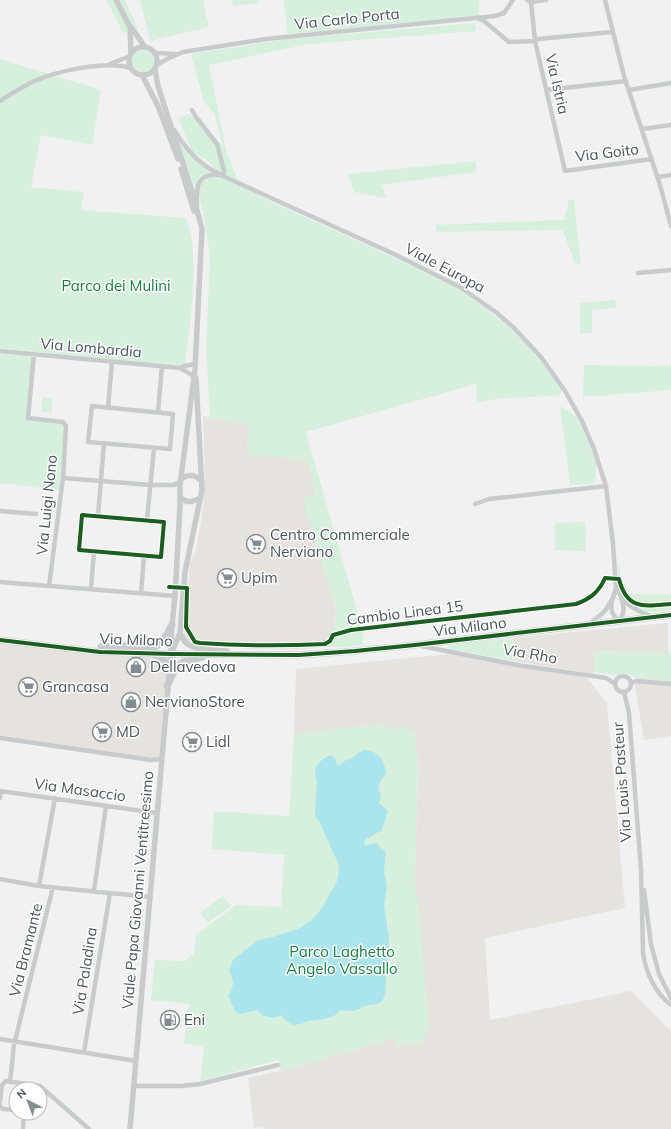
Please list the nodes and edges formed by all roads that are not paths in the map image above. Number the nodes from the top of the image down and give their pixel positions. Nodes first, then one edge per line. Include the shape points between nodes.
1 (116, 0) edge
2 (513, 0) edge
3 (546, 0) edge
4 (605, 0) edge
5 (529, 1) edge
6 (476, 18) junction
7 (130, 27) junction
8 (612, 32) junction
9 (536, 41) junction
10 (145, 47) junction
11 (155, 53) junction
12 (131, 54) junction
13 (176, 54) junction
14 (106, 66) junction
15 (131, 68) junction
16 (156, 68) junction
17 (142, 75) junction
18 (626, 81) junction
19 (671, 84) edge
20 (546, 90) junction
21 (629, 90) junction
22 (0, 101) edge
23 (192, 110) dead end
24 (170, 123) junction
25 (671, 125) edge
26 (642, 129) junction
27 (652, 160) junction
28 (565, 170) joint
29 (671, 175) edge
30 (222, 176) junction
31 (658, 177) junction
32 (198, 211) junction
33 (671, 226) edge
34 (201, 247) junction
35 (671, 270) edge
36 (638, 273) dead end
37 (0, 351) edge
38 (34, 354) junction
39 (112, 362) junction
40 (162, 366) junction
41 (194, 367) junction
42 (180, 368) junction
43 (108, 408) junction
44 (158, 412) junction
45 (104, 443) junction
46 (154, 448) junction
47 (63, 478) junction
48 (181, 480) junction
49 (101, 481) junction
50 (202, 481) junction
51 (151, 485) junction
52 (169, 485) junction
53 (606, 486) junction
54 (180, 495) junction
55 (200, 498) junction
56 (475, 504) dead end
57 (0, 511) edge
58 (36, 514) dead end
59 (98, 516) junction
60 (147, 520) junction
61 (94, 551) junction
62 (144, 556) junction
63 (0, 582) edge
64 (50, 586) junction
65 (616, 588) junction
66 (91, 589) junction
67 (141, 594) junction
68 (175, 596) junction
69 (613, 598) junction
70 (621, 598) junction
71 (671, 616) edge
72 (655, 617) junction
73 (620, 622) junction
74 (172, 625) junction
75 (587, 625) junction
76 (180, 633) junction
77 (0, 635) edge
78 (0, 640) edge
79 (415, 645) junction
80 (101, 647) junction
81 (126, 652) junction
82 (149, 653) junction
83 (171, 654) junction
84 (212, 654) junction
85 (272, 655) junction
86 (169, 670) junction
87 (631, 683) junction
88 (615, 684) junction
89 (671, 684) edge
90 (167, 686) junction
91 (624, 692) junction
92 (0, 738) edge
93 (161, 762) junction
94 (1, 791) edge
95 (0, 798) edge
96 (55, 798) junction
97 (106, 806) junction
98 (157, 813) junction
99 (641, 870) junction
100 (0, 879) edge
101 (39, 886) junction
102 (53, 887) junction
103 (94, 891) junction
104 (110, 893) junction
105 (150, 897) junction
106 (671, 998) edge
107 (671, 1005) edge
108 (0, 1039) edge
109 (15, 1042) junction
110 (84, 1052) junction
111 (136, 1061) junction
112 (278, 1065) dead end
113 (10, 1081) edge
114 (8, 1082) edge
115 (134, 1086) junction
116 (48, 1093) edge
117 (0, 1102) edge
118 (89, 1129) edge
119 (130, 1129) edge

1 - 7 street
2 - 6 street, Via Carlo Porta via 501,14
3 - 5 street
4 - 8 street
5 - 9 street, Via Istria
6 - 9 street via 484,21 509,42
6 - 13 street, Via Carlo Porta via 266,39
7 - 10 street
7 - 12 street
8 - 9 street
8 - 18 street
9 - 20 street, Via Istria
10 - 11 street
10 - 12 street via 137,48
11 - 13 street
11 - 16 street
12 - 14 street
12 - 15 street
13 - 16 street
14 - 15 street
14 - 22 street via 72,70 45,77
15 - 17 street
16 - 17 street via 147,75
16 - 24 street via 158,86
17 - 34 street via 152,91 178,159 195,215
18 - 20 street
18 - 21 street
19 - 21 street
20 - 28 street, Via Istria
21 - 26 street
23 - 30 street via 216,144 224,171
24 - 30 street, Viale Europa via 187,149 207,167
24 - 32 street
25 - 26 street
26 - 27 street
27 - 28 street, Via Goito
27 - 31 street
29 - 31 street
30 - 32 street via 208,176 198,184
30 - 53 street, Viale Europa via 448,280 497,313 541,357 565,391 589,436
31 - 33 street
32 - 34 street via 202,229
34 - 41 street
35 - 36 street
37 - 38 street, Via Lombardia
38 - 39 street, Via Lombardia
38 - 47 street, Via Luigi Nono via 28,418 63,422 66,426
39 - 40 street, Via Lombardia
39 - 43 street
40 - 42 street, Via Lombardia
40 - 44 street
41 - 42 street, Via Lombardia
41 - 42 street, Via Lombardia via 186,365
41 - 48 street
41 - 50 street
43 - 44 street
43 - 45 street via 92,406 88,442
44 - 46 street via 173,414 170,449
45 - 46 street
45 - 49 street
46 - 51 street
47 - 49 street
47 - 64 street, Via Luigi Nono
48 - 50 street via 191,474
48 - 52 street
48 - 54 street
49 - 51 street
49 - 59 street
50 - 55 street
51 - 52 street
51 - 60 street
52 - 54 street via 178,490
53 - 56 street via 489,499
53 - 65 street, Viale Europa
54 - 55 street via 188,502
54 - 68 street
55 - 76 street via 185,572
57 - 58 street
59 - 60 street
59 - 61 street via 82,515 79,550
60 - 62 street via 164,522 161,557
61 - 62 street
61 - 66 street
62 - 67 street
63 - 64 street
64 - 66 street
65 - 69 street, Viale Europa
65 - 70 street, Viale Europa
66 - 67 street
67 - 68 street
68 - 74 street
69 - 73 street via 612,612
69 - 75 street, Viale Europa via 604,612
70 - 72 street, Viale Europa via 632,608
70 - 73 street via 624,611
71 - 72 main road, Via Milano
72 - 73 main road, Via Milano
73 - 75 main road, Via Milano
74 - 80 main road via 164,640 155,647
74 - 83 street
75 - 79 main road, Via Milano
76 - 83 street
76 - 85 street, Via Milano via 185,642 195,648
77 - 80 main road, Via Milano
78 - 81 main road, Via Milano via 100,652
79 - 85 main road, Via Milano via 348,652
79 - 88 street, Via Rho via 517,665 606,678
80 - 81 main road, Via Milano
81 - 82 main road, Via Milano
82 - 83 main road, Via Milano
82 - 86 main road via 163,659
83 - 84 main road, Via Milano
83 - 86 street, Viale Papa Giovanni Ventitreesimo
84 - 85 main road, Via Milano
84 - 90 main road via 183,662 176,668
86 - 90 street, Viale Papa Giovanni Ventitreesimo
87 - 88 street via 626,676 621,676 616,679
87 - 89 street via 636,681
87 - 91 street
88 - 91 street, Via Rho via 619,691
90 - 93 street, Viale Papa Giovanni Ventitreesimo
91 - 99 street, Via Louis Pasteur via 629,713
92 - 93 street
93 - 98 street, Viale Papa Giovanni Ventitreesimo
94 - 95 street
94 - 96 street, Via Masaccio
96 - 97 street, Via Masaccio
96 - 101 street
97 - 98 street, Via Masaccio
97 - 103 street
98 - 105 street, Viale Papa Giovanni Ventitreesimo
99 - 106 street, Via Louis Pasteur via 651,944 659,974
99 - 107 street, Via Louis Pasteur via 644,963 652,983
100 - 101 street
101 - 102 street
102 - 103 street
102 - 109 street, Via Bramante
103 - 104 street
104 - 105 street
104 - 110 street, Via Paladina
105 - 111 street, Viale Papa Giovanni Ventitreesimo
108 - 109 street
109 - 110 street
109 - 113 street, Via Bramante
110 - 111 street
111 - 115 street, Viale Papa Giovanni Ventitreesimo
112 - 115 street via 200,1084
114 - 117 street via 2,1085
115 - 119 street, Viale Papa Giovanni Ventitreesimo
116 - 118 street

